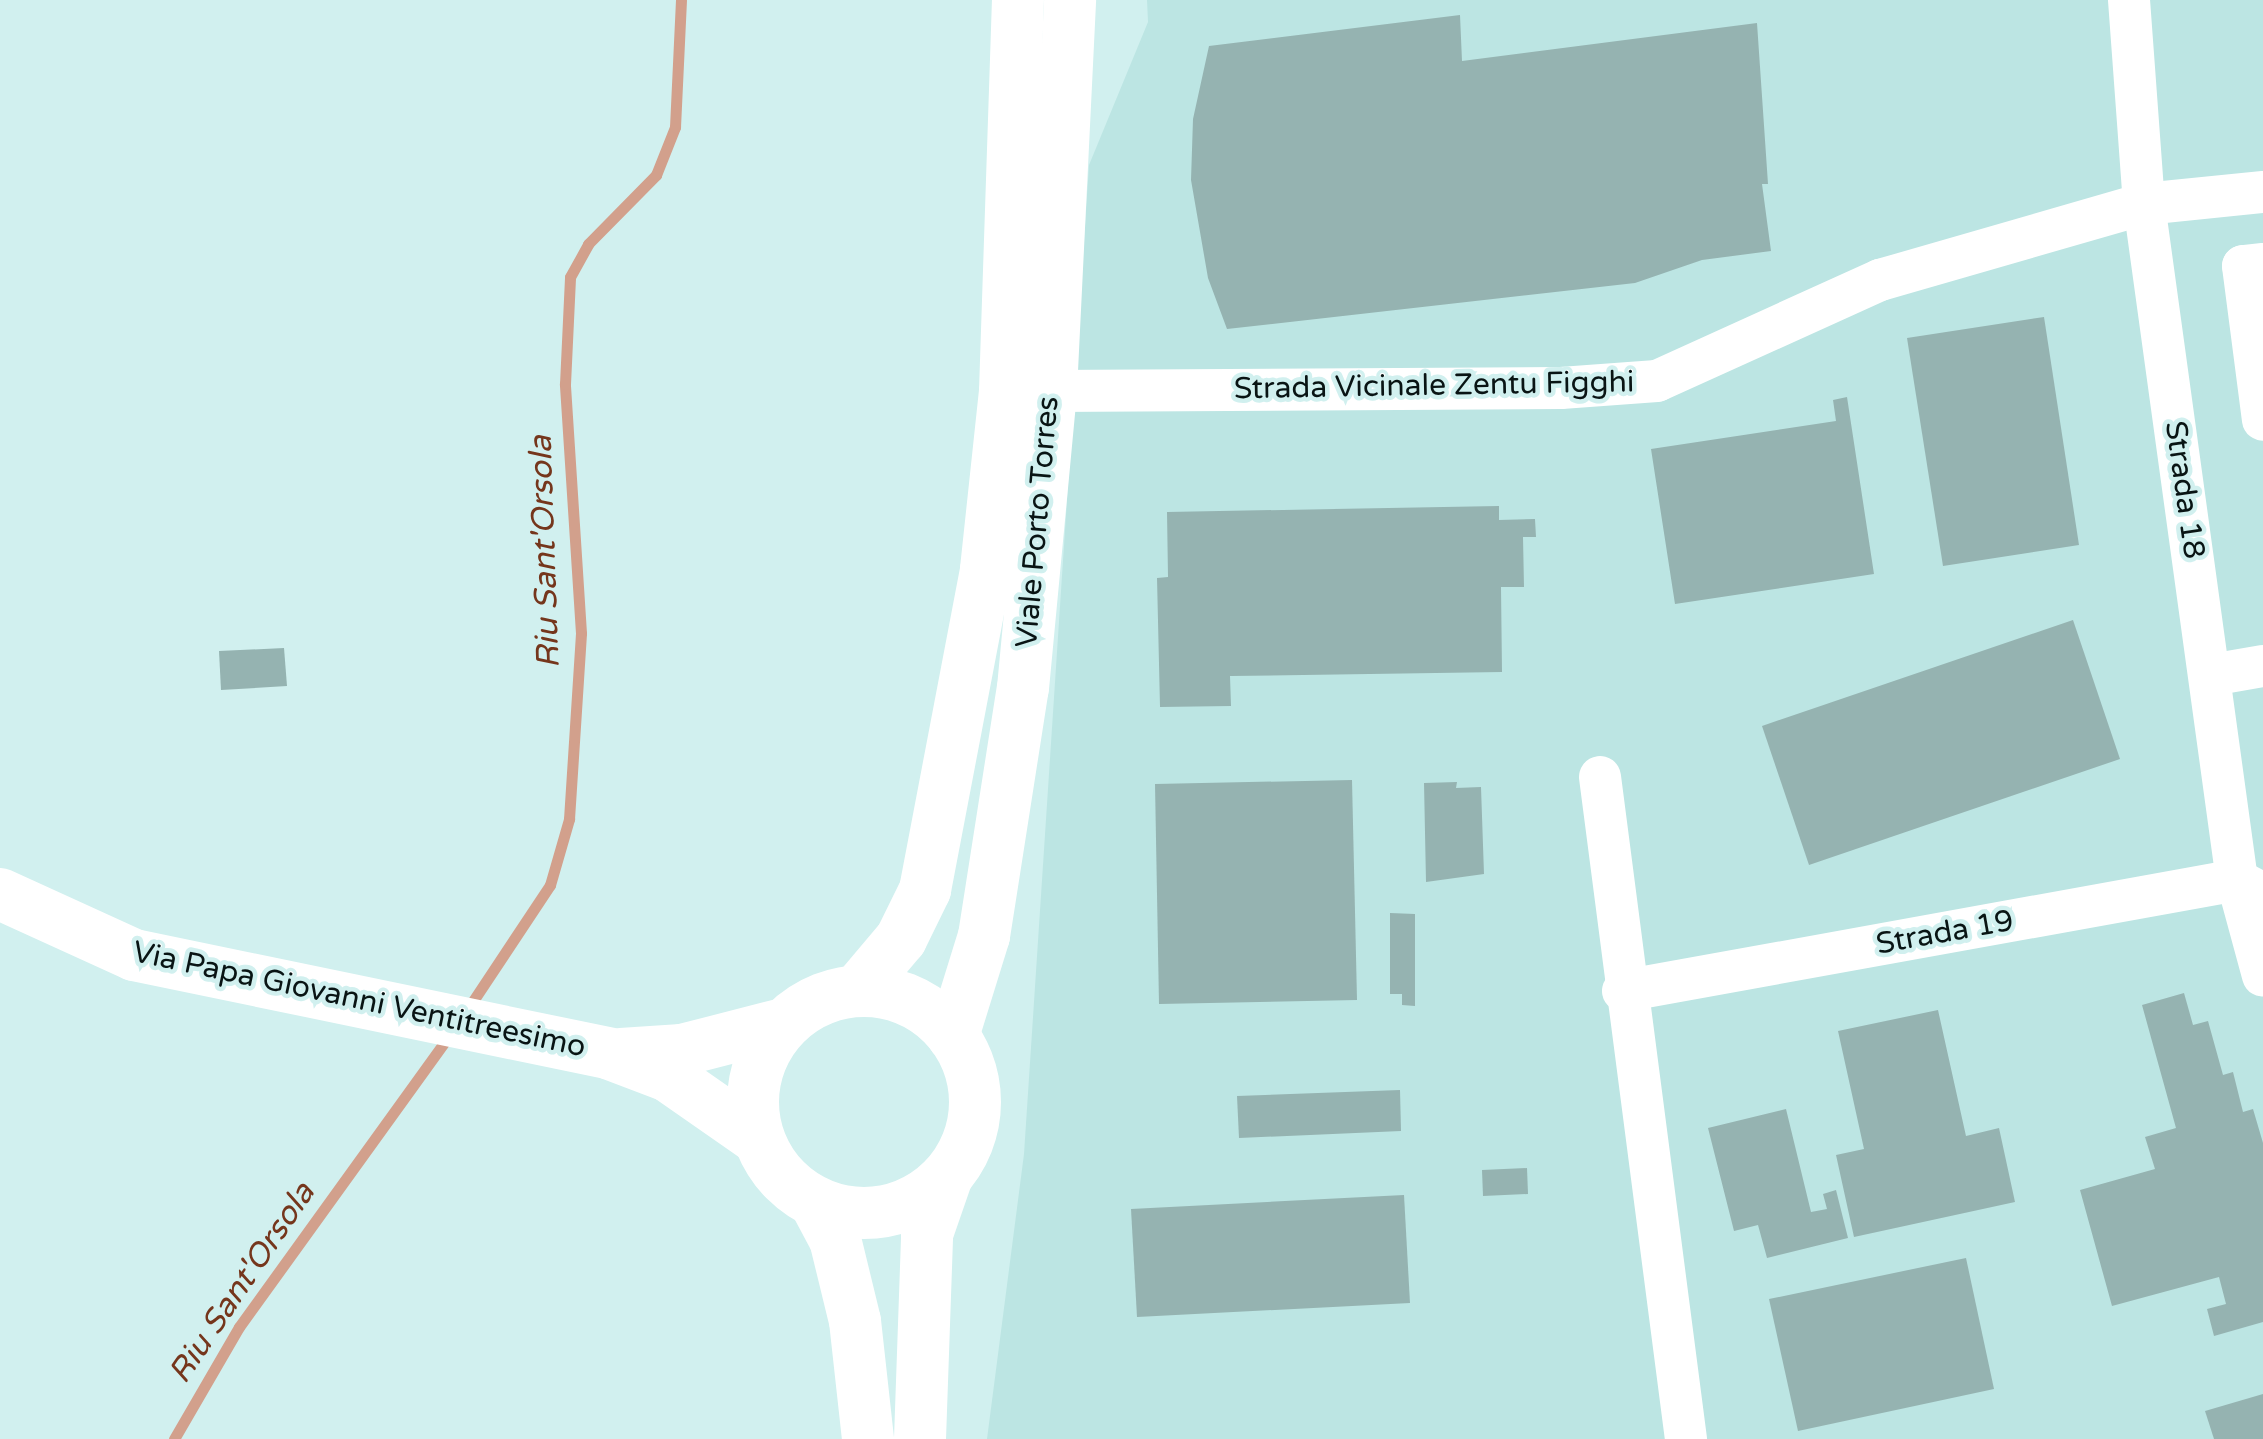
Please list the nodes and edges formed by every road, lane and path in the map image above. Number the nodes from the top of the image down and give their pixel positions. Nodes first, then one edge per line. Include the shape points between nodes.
1 (1018, 0) edge
2 (1070, 0) edge
3 (2128, 0) edge
4 (2263, 192) edge
5 (2144, 204) junction
6 (2263, 264) edge
7 (1051, 391) junction
8 (2263, 420) edge
9 (2263, 666) edge
10 (2211, 675) junction
11 (1600, 777) dead end
12 (2250, 887) edge
13 (0, 894) edge
14 (2263, 976) edge
15 (856, 991) junction
16 (1623, 991) junction
17 (783, 1024) junction
18 (953, 1036) junction
19 (610, 1054) junction
20 (757, 1138) junction
21 (946, 1178) junction
22 (816, 1204) junction
23 (868, 1439) edge
24 (920, 1439) edge
25 (1686, 1439) edge

1 - 15 main road, Viale Porto Torres via 1005,392 986,570 925,890 900,939
2 - 7 main road, Viale Porto Torres
3 - 5 street, Strada 18
4 - 5 street, Strada Vicinale Zentu Figghi
5 - 7 street, Strada Vicinale Zentu Figghi via 1880,280 1657,382
5 - 10 street, Strada 18
6 - 8 street via 2243,266
7 - 18 main road, Viale Porto Torres via 1004,824 984,936
9 - 10 street
10 - 12 street, Strada 18
11 - 16 street
12 - 14 street, Strada 18
12 - 16 street, Strada 19
13 - 19 main road, Via Papa Giovanni Ventitreesimo via 134,955
15 - 17 main road via 817,1000
15 - 18 main road via 893,995 926,1011
16 - 25 street
17 - 19 main road, Via Papa Giovanni Ventitreesimo via 682,1050
17 - 20 main road via 761,1058 754,1084
18 - 21 main road via 970,1070 975,1109 967,1146
19 - 20 main road, Via Papa Giovanni Ventitreesimo via 668,1076
20 - 22 main road via 780,1178
21 - 22 main road via 908,1206 862,1215
21 - 24 main road via 927,1234
22 - 23 main road via 835,1239 855,1321

